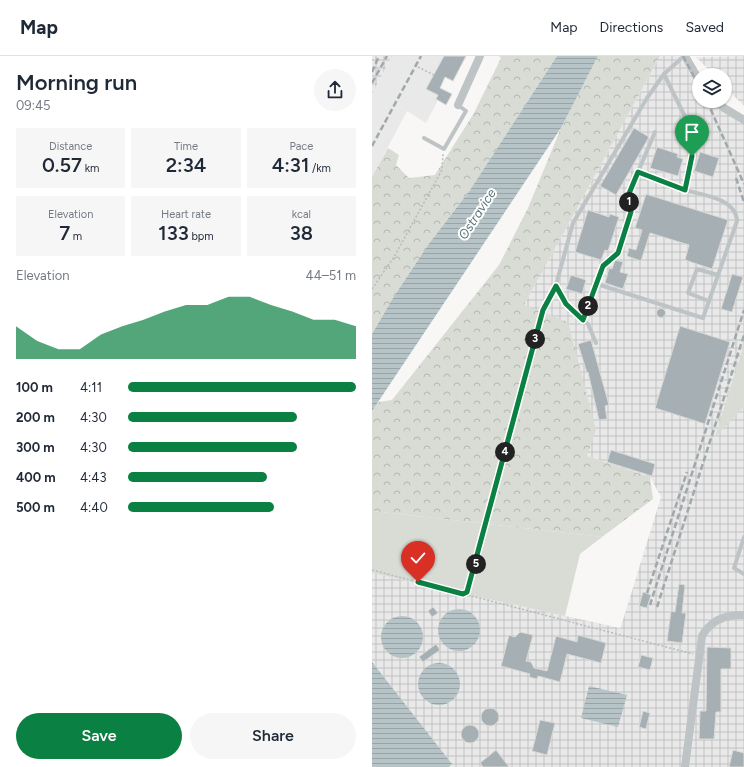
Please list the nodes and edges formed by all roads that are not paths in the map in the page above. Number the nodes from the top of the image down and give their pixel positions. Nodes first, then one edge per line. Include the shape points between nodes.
1 (480, 56) edge
2 (685, 56) edge
3 (692, 68) edge
4 (664, 74) junction
5 (458, 105) joint
6 (724, 108) edge
7 (744, 120) edge
8 (655, 132) dead end
9 (424, 138) dead end
10 (638, 172) junction
11 (685, 190) junction
12 (718, 275) junction
13 (597, 284) junction
14 (709, 301) junction
15 (583, 320) junction
16 (596, 343) dead end
17 (744, 537) edge
18 (744, 574) edge
19 (744, 615) edge
20 (684, 767) edge

1 - 5 street
2 - 3 street
2 - 4 lane
4 - 11 lane via 695,137
4 - 15 lane via 647,98 574,224 556,286 566,304
5 - 9 lane via 466,111 444,149
6 - 7 street
8 - 10 lane
10 - 11 lane
10 - 13 lane via 628,196 631,212 618,253 603,266
11 - 12 lane via 722,201 731,207 736,215 737,221
12 - 14 lane
12 - 14 lane via 697,269 692,281 688,293
13 - 14 lane via 703,318
13 - 15 lane
15 - 16 lane via 588,324
17 - 18 lane via 734,568
19 - 20 street via 722,617 710,625 702,636

